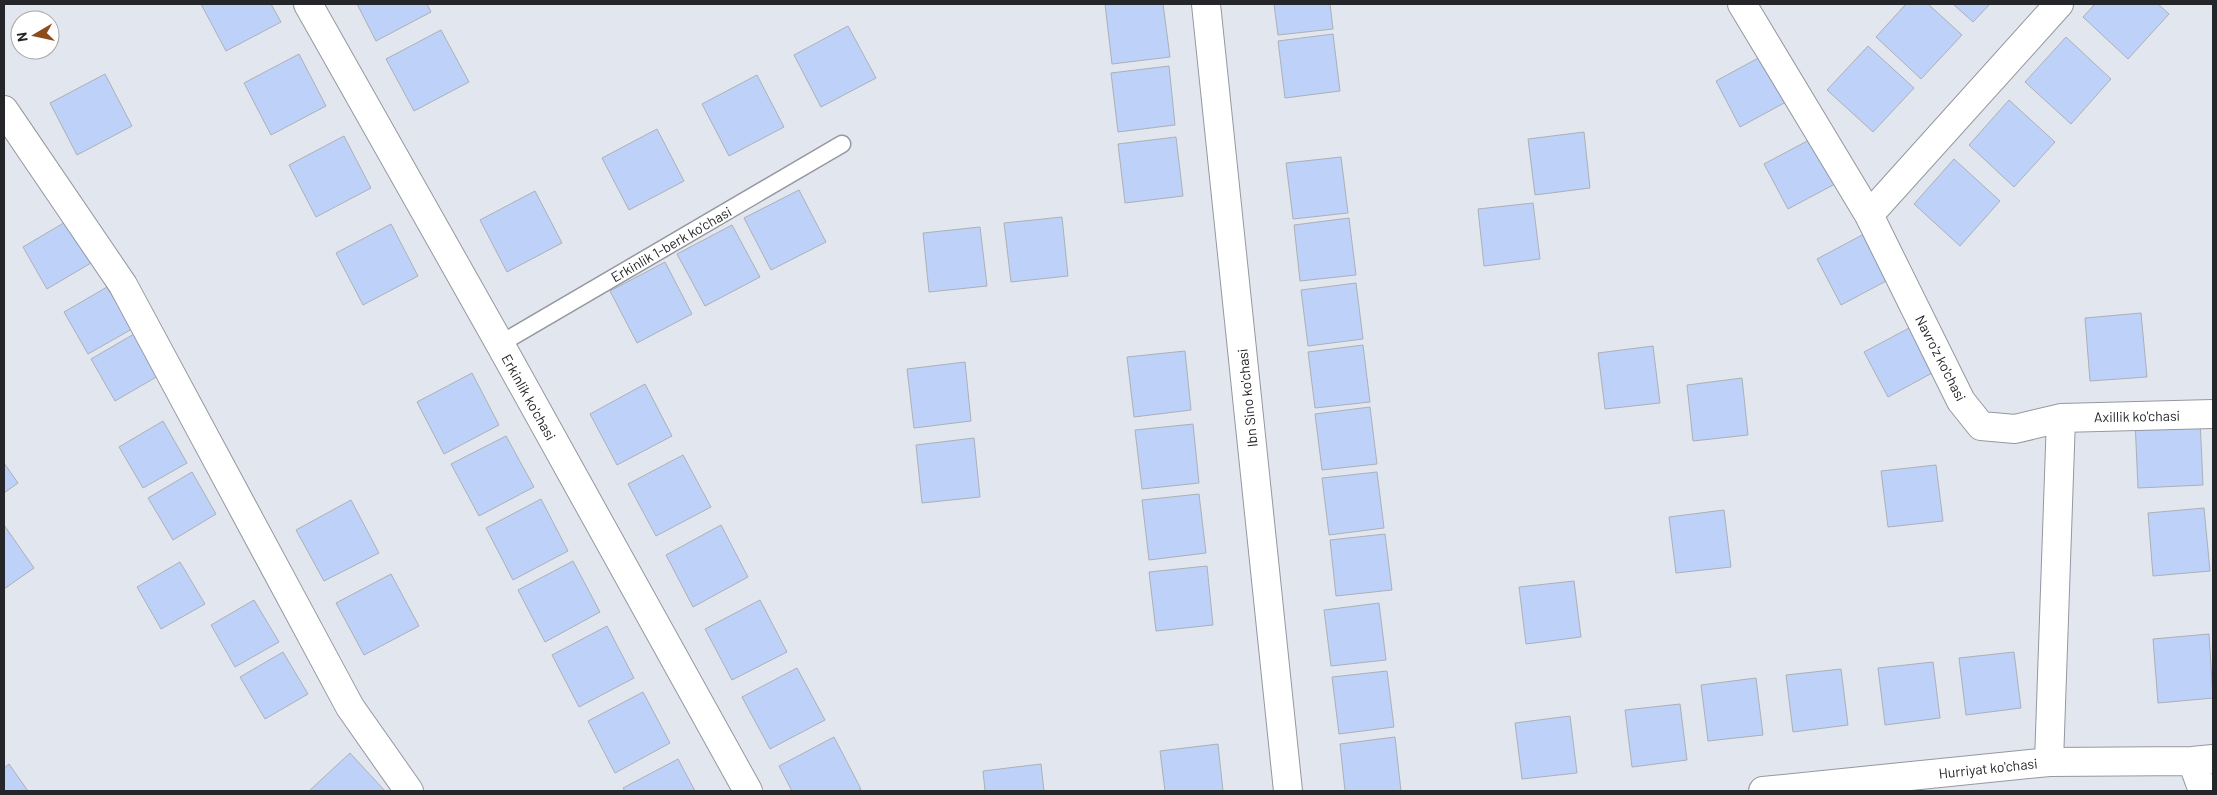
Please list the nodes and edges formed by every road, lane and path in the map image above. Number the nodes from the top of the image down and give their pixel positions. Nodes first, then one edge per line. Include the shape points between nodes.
1 (308, 4) edge
2 (1206, 4) edge
3 (1742, 4) edge
4 (2059, 4) edge
5 (4, 110) edge
6 (842, 144) dead end
7 (1870, 215) junction
8 (500, 344) junction
9 (2213, 414) edge
10 (2061, 418) junction
11 (2203, 760) edge
12 (2049, 762) junction
13 (409, 791) edge
14 (748, 791) edge
15 (1288, 791) edge
16 (1763, 791) edge
17 (2203, 791) edge

1 - 8 street, Erkinlik ko'chasi
2 - 15 street, Ibn Sino ko'chasi
3 - 7 street, Navro'z ko'chasi
4 - 7 street
5 - 13 street via 123,285 350,707
6 - 8 lane, Erkinlik 1-berk ko'chasi
7 - 10 street, Navro'z ko'chasi via 1961,401 1981,426 2015,429
8 - 14 street, Erkinlik ko'chasi
9 - 10 street, Axillik ko'chasi
10 - 12 street
11 - 12 street, Hurriyat ko'chasi
11 - 17 street
12 - 16 street, Hurriyat ko'chasi

